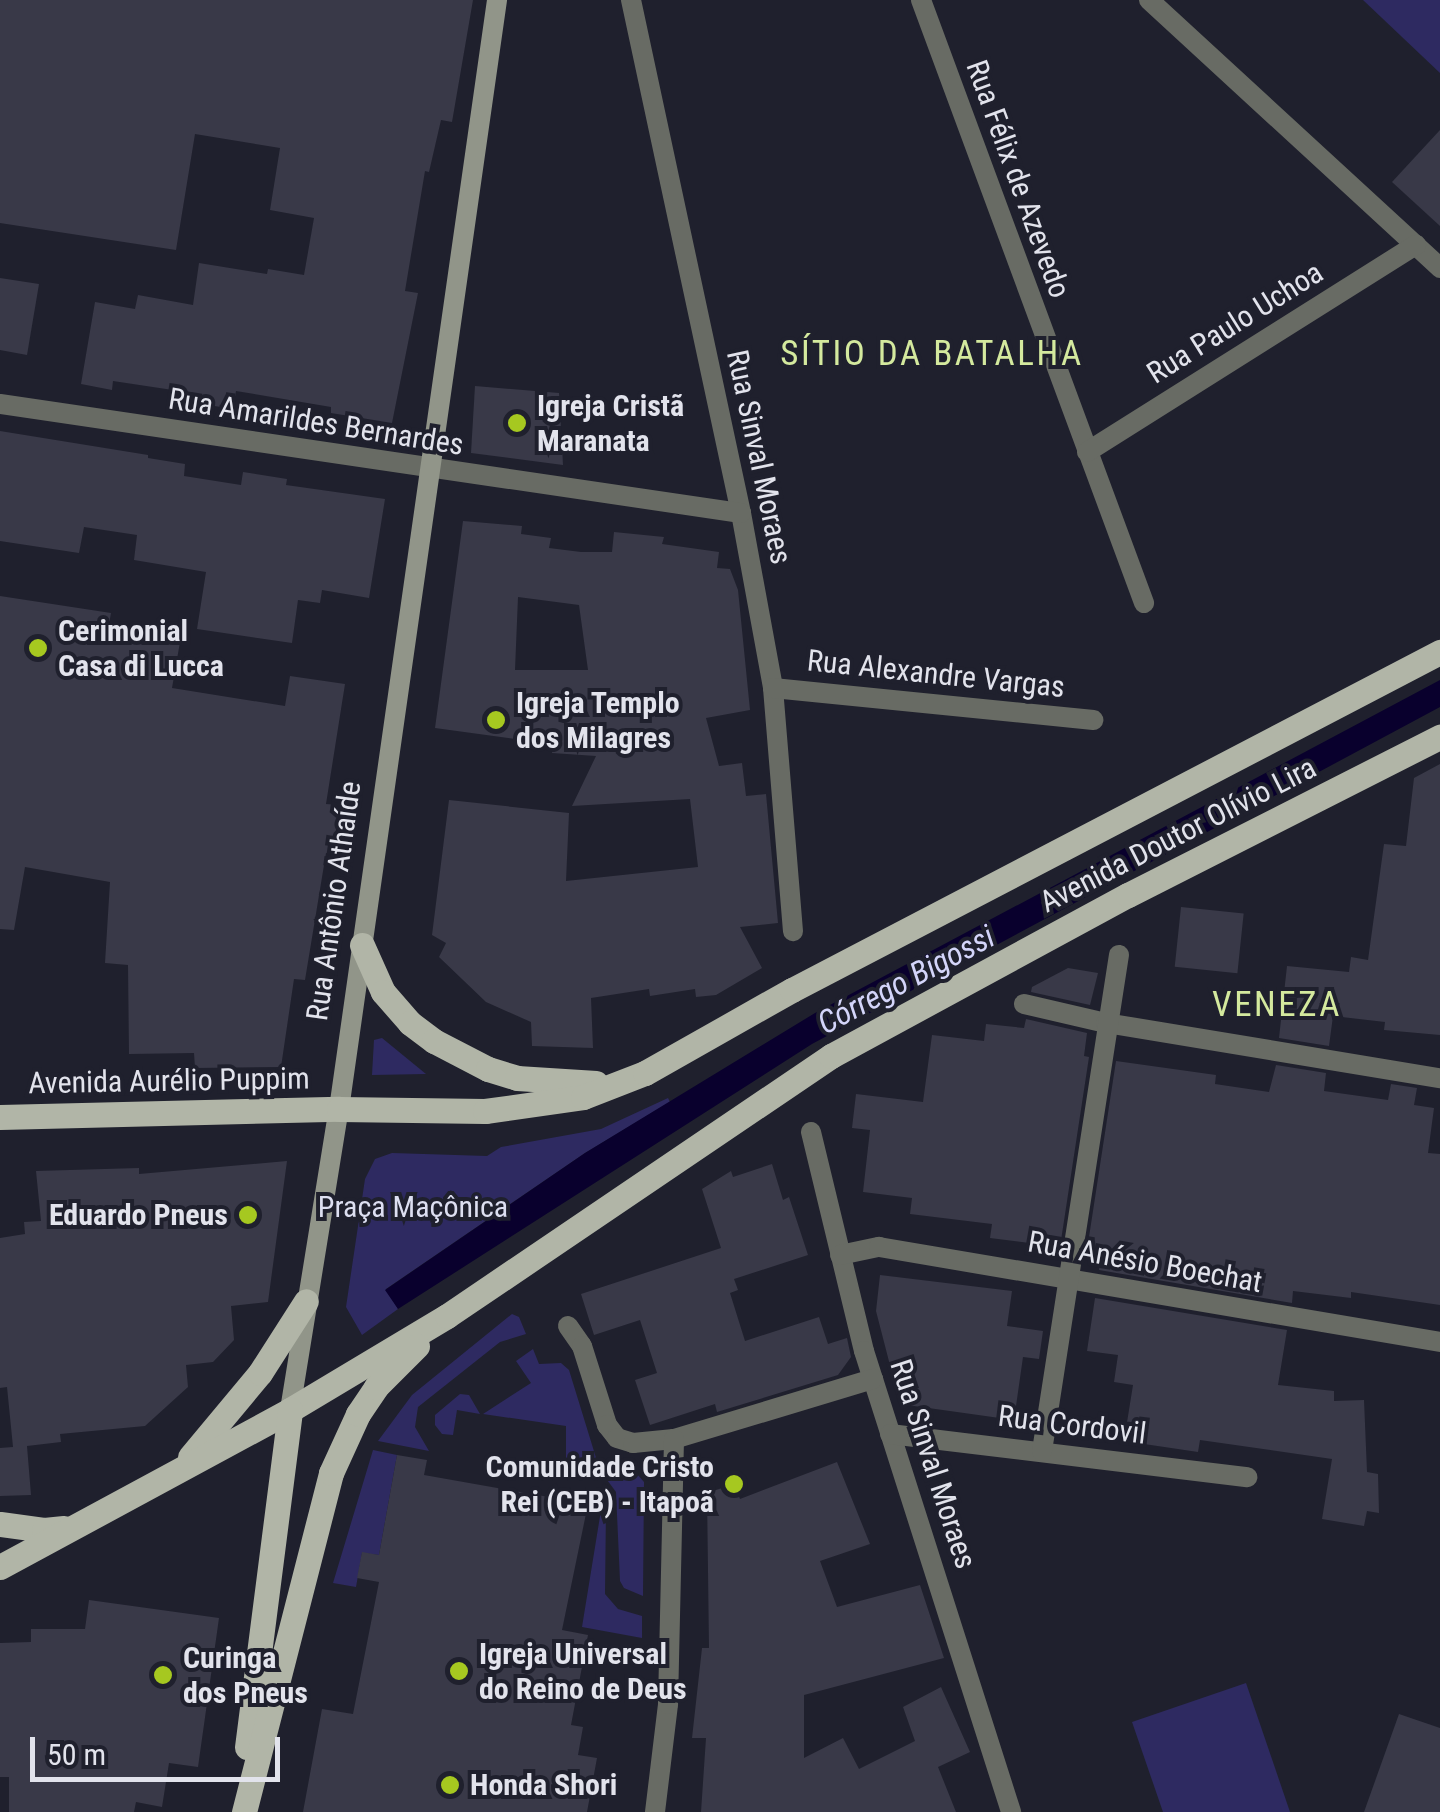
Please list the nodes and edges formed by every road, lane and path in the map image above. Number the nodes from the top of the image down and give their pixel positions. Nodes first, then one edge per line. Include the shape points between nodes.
1 (497, 0) edge
2 (631, 0) edge
3 (920, 0) edge
4 (1149, 0) edge
5 (1416, 244) junction
6 (1440, 268) edge
7 (0, 404) edge
8 (1086, 452) junction
9 (430, 470) junction
10 (741, 513) junction
11 (1144, 603) dead end
12 (1440, 652) edge
13 (773, 688) junction
14 (1093, 720) dead end
15 (1440, 737) edge
16 (794, 932) dead end
17 (362, 945) junction
18 (1119, 955) dead end
19 (1024, 1004) dead end
20 (1106, 1023) junction
21 (645, 1073) junction
22 (1440, 1078) edge
23 (338, 1109) junction
24 (0, 1117) edge
25 (811, 1132) dead end
26 (840, 1256) junction
27 (1070, 1280) junction
28 (306, 1301) junction
29 (446, 1316) junction
30 (568, 1326) dead end
31 (1440, 1342) edge
32 (873, 1379) junction
33 (290, 1410) junction
34 (890, 1434) junction
35 (674, 1439) junction
36 (1042, 1451) junction
37 (176, 1472) junction
38 (1247, 1477) dead end
39 (0, 1524) edge
40 (75, 1526) junction
41 (0, 1568) edge
42 (242, 1812) edge
43 (655, 1812) edge
44 (1011, 1812) edge

1 - 9 main road, Rua Antônio Athaíde
2 - 10 street, Rua Sinval Moraes
3 - 8 street, Rua Félix de Azevedo
4 - 5 street
5 - 6 street
5 - 8 street, Rua Paulo Uchoa
7 - 9 street, Rua Amarildes Bernardes
8 - 11 street, Rua Félix de Azevedo
9 - 10 street, Rua Amarildes Bernardes
9 - 17 main road, Rua Antônio Athaíde
10 - 13 street, Rua Sinval Moraes
12 - 21 main road, Avenida Doutor Olívio Lira
13 - 14 street, Rua Alexandre Vargas
13 - 16 street, Rua Sinval Moraes
15 - 29 main road, Avenida Doutor Olívio Lira via 832,1056
17 - 21 main road via 396,1008 460,1057 549,1083
17 - 23 main road, Rua Antônio Athaíde
18 - 20 street
19 - 20 street
20 - 22 street
20 - 27 street
21 - 23 main road, Avenida Doutor Olívio Lira via 583,1097 518,1109
23 - 24 main road, Avenida Aurélio Puppim
23 - 28 main road, Rua Antônio Athaíde
25 - 26 street, Rua Sinval Moraes
26 - 27 street, Rua Anésio Boechat via 879,1246
26 - 32 street, Rua Sinval Moraes
27 - 31 street, Rua Anésio Boechat
27 - 36 street
28 - 33 main road, Rua Antônio Athaíde
28 - 37 main road via 251,1385
29 - 33 main road, Avenida Doutor Olívio Lira
29 - 42 main road via 376,1387 343,1443
30 - 35 street via 617,1438 633,1444
32 - 34 street, Rua Sinval Moraes
32 - 35 street
33 - 37 main road, Avenida Doutor Olívio Lira
33 - 42 main road, Rua Antônio Athaíde
34 - 36 street, Rua Cordovil
34 - 44 street, Rua Sinval Moraes
35 - 43 street via 668,1704
36 - 38 street, Rua Cordovil
37 - 40 main road, Avenida Doutor Olívio Lira
39 - 40 main road
40 - 41 main road, Avenida Doutor Olívio Lira

